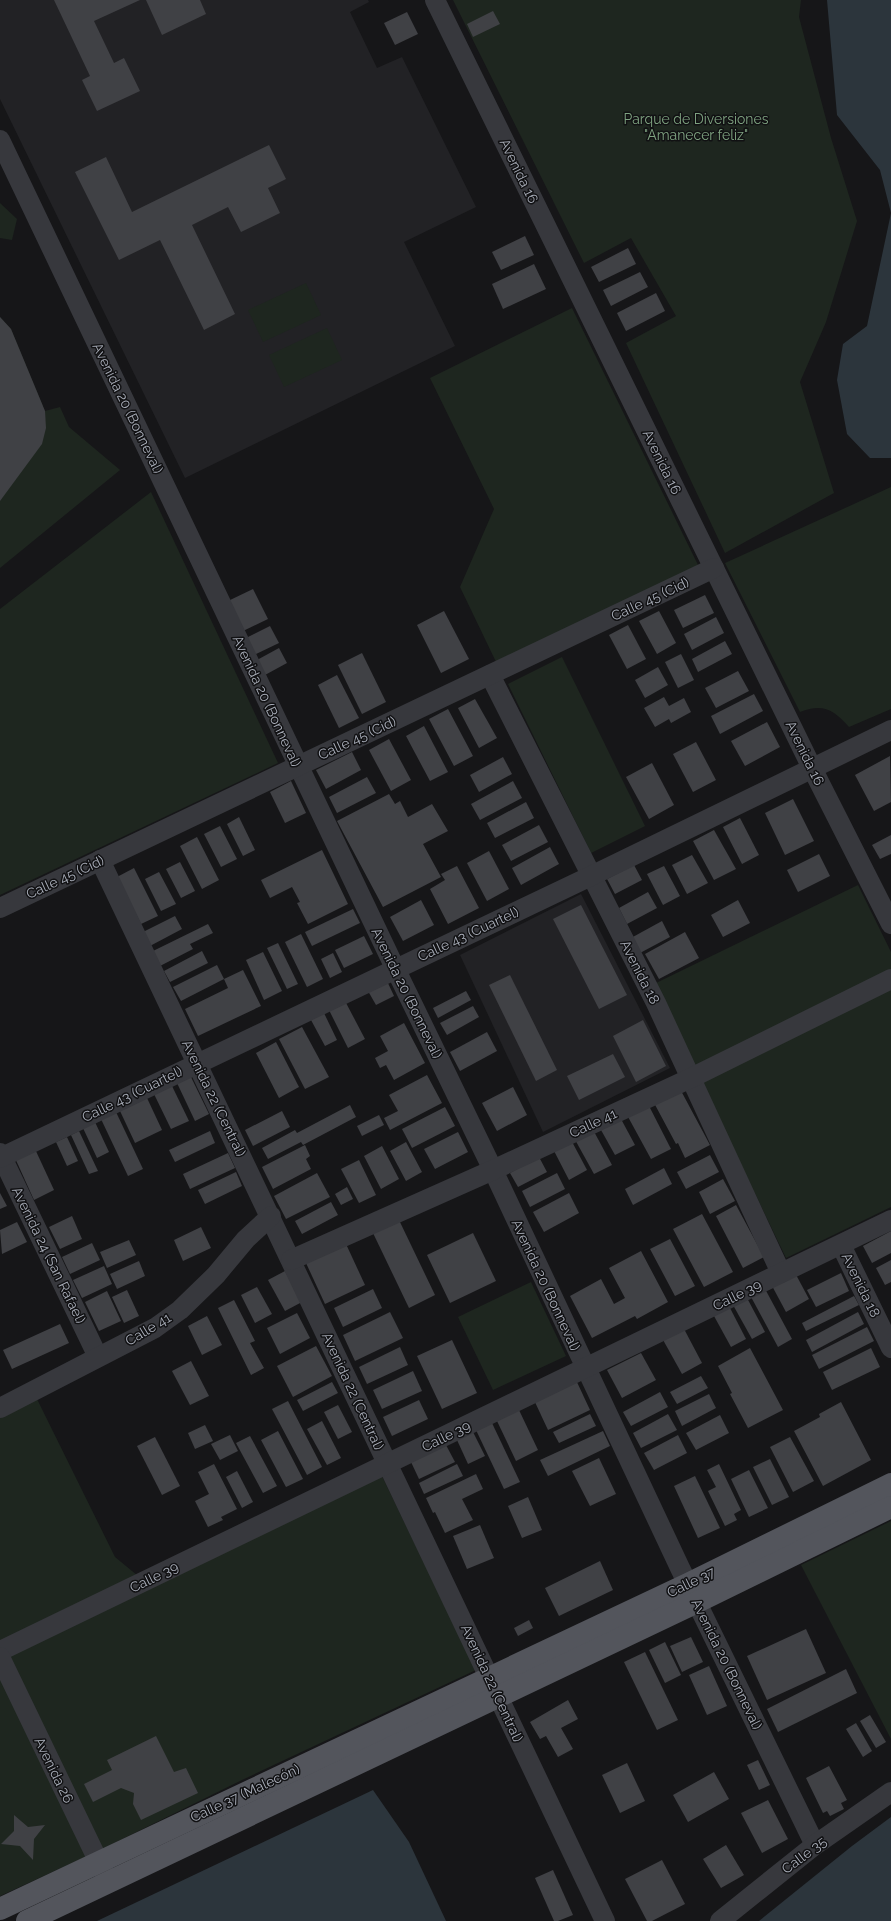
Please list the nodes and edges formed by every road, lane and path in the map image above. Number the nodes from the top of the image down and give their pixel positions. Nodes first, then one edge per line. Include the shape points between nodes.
1 (435, 0) edge
2 (0, 140) edge
3 (10, 179) edge
4 (714, 568) junction
5 (490, 675) junction
6 (891, 730) edge
7 (298, 766) junction
8 (812, 768) junction
9 (100, 860) junction
10 (591, 876) junction
11 (0, 908) edge
12 (891, 924) edge
13 (394, 968) junction
14 (891, 979) edge
15 (197, 1063) junction
16 (691, 1078) junction
17 (1, 1156) edge
18 (493, 1170) junction
19 (271, 1216) junction
20 (891, 1220) edge
21 (841, 1244) junction
22 (291, 1260) junction
23 (781, 1274) junction
24 (891, 1348) edge
25 (98, 1357) junction
26 (585, 1368) junction
27 (0, 1408) edge
28 (388, 1464) junction
29 (891, 1484) edge
30 (891, 1506) edge
31 (692, 1593) junction
32 (0, 1652) edge
33 (0, 1657) edge
34 (494, 1687) junction
35 (891, 1792) edge
36 (815, 1845) junction
37 (99, 1862) junction
38 (108, 1882) junction
39 (0, 1909) edge
40 (27, 1921) edge
41 (605, 1921) edge
42 (720, 1921) edge

1 - 4 street, Avenida 16
2 - 3 street, Avenida 20 (Bonneval)
3 - 7 street, Avenida 20 (Bonneval)
4 - 5 street, Calle 45 (Cid)
4 - 8 street, Avenida 16
5 - 7 street, Calle 45 (Cid)
5 - 10 street, Avenida 18
6 - 8 street, Calle 43 (Cuartel)
7 - 9 street, Calle 45 (Cid)
7 - 13 street, Avenida 20 (Bonneval)
8 - 10 street, Calle 43 (Cuartel)
8 - 12 street, Avenida 16
9 - 11 street, Calle 45 (Cid)
9 - 15 street, Avenida 22 (Central)
10 - 13 street, Calle 43 (Cuartel)
10 - 16 street, Avenida 18
13 - 15 street, Calle 43 (Cuartel)
13 - 18 street, Avenida 20 (Bonneval)
14 - 16 street, Calle 41
15 - 17 street, Calle 43 (Cuartel)
15 - 19 street, Avenida 22 (Central)
16 - 18 street, Calle 41
16 - 23 street, Avenida 18
17 - 25 street, Avenida 24 (San Rafael)
18 - 22 street, Calle 41
18 - 26 street, Avenida 20 (Bonneval)
19 - 22 street, Avenida 22 (Central)
19 - 25 street, Calle 41 via 180,1310 155,1328
20 - 21 street, Calle 39
21 - 23 street, Calle 39
21 - 24 street, Avenida 18
22 - 28 street, Avenida 22 (Central)
23 - 26 street, Calle 39
25 - 27 street, Calle 41
26 - 28 street, Calle 39
26 - 31 street, Avenida 20 (Bonneval)
28 - 32 street, Calle 39
28 - 34 street, Avenida 22 (Central)
29 - 31 main road, Calle 37
30 - 31 main road, Calle 37
31 - 34 main road, Calle 37
31 - 36 street, Avenida 20 (Bonneval)
33 - 37 street, Avenida 26
34 - 37 main road, Calle 37 (Malecón)
34 - 38 main road, Calle 37 (Malecón)
34 - 41 street, Avenida 22 (Central)
35 - 36 street, Calle 35
36 - 42 street, Calle 35
37 - 38 street, Avenida 26
37 - 39 main road, Calle 37 (Malecón)
38 - 40 main road, Calle 37 (Malecón)

